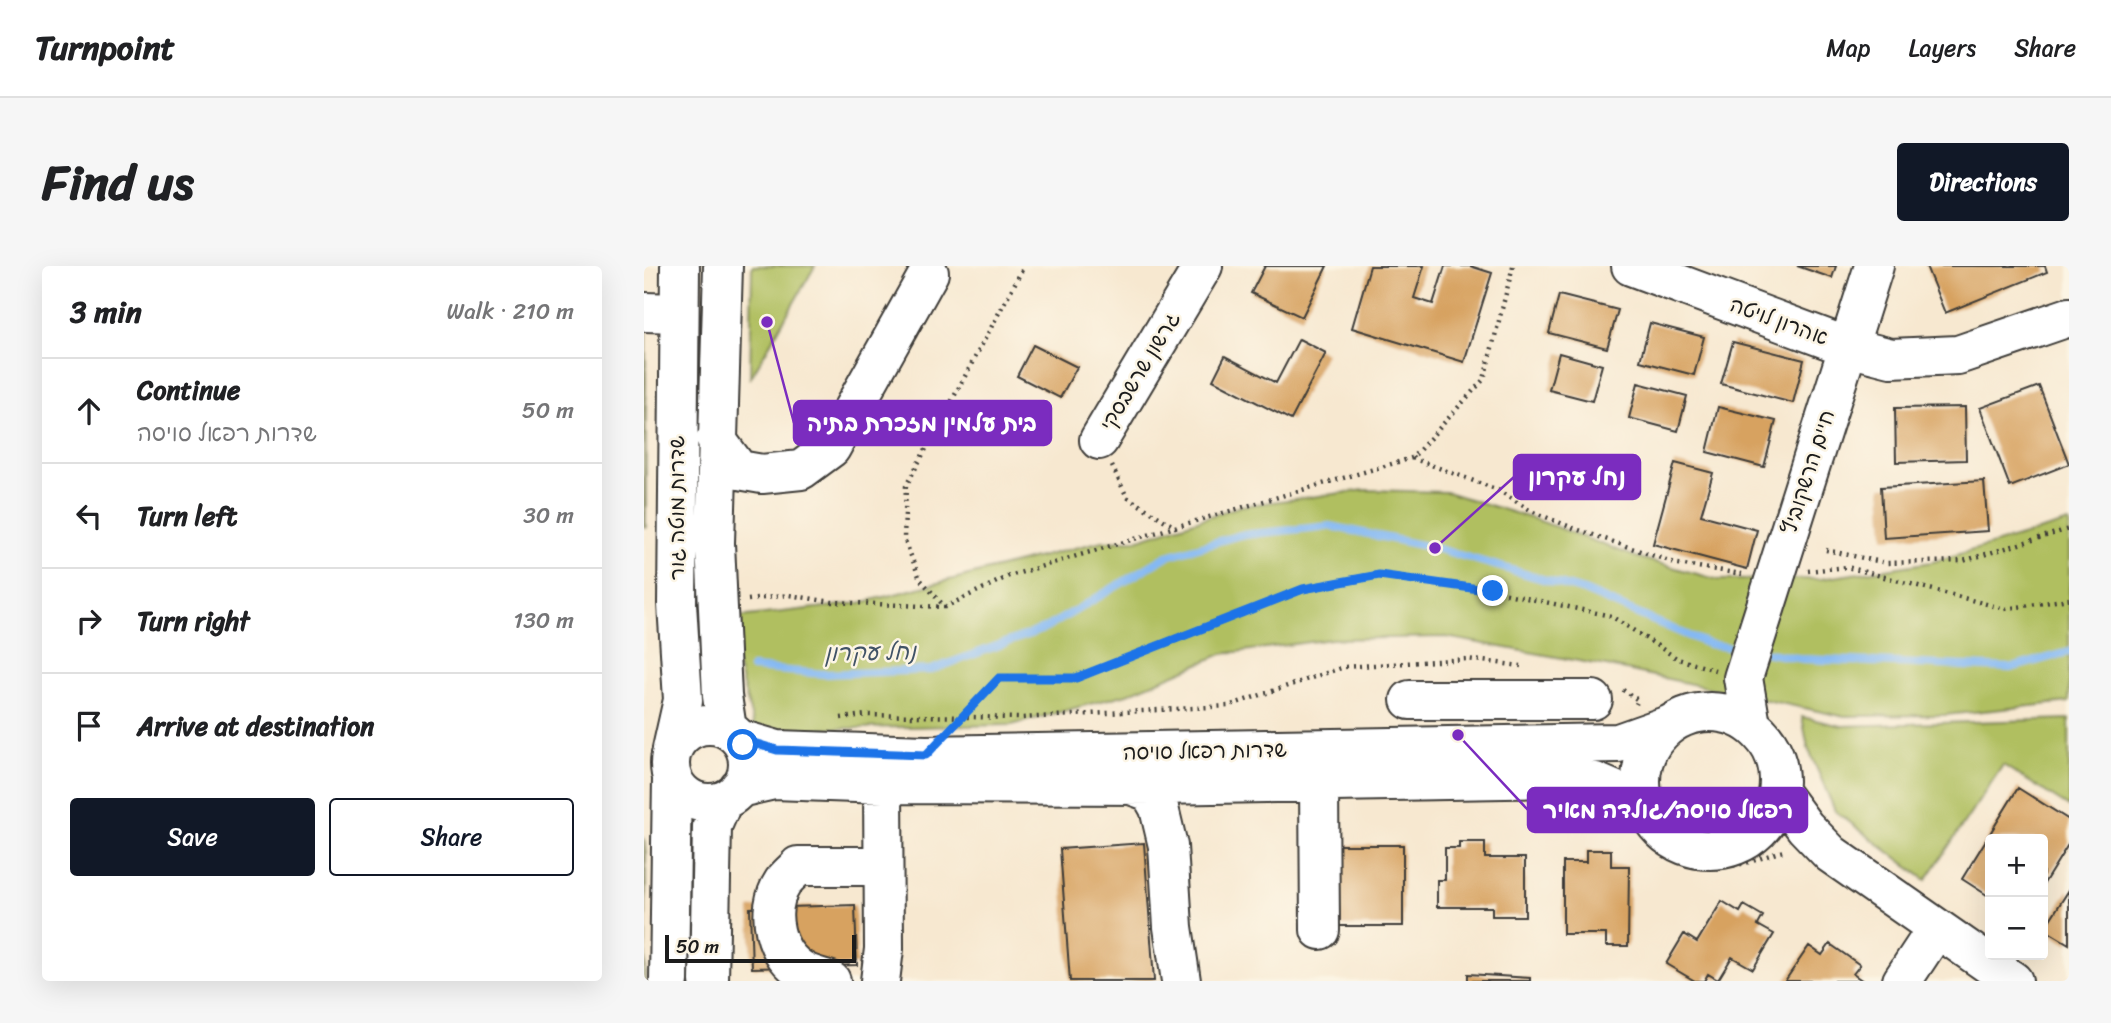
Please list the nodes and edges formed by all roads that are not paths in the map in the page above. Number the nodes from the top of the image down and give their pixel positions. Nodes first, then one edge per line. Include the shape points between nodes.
1 (680, 266) edge
2 (723, 266) edge
3 (1203, 266) edge
4 (1631, 266) edge
5 (1874, 266) edge
6 (929, 273) dead end
7 (661, 312) edge
8 (2069, 317) edge
9 (1848, 347) junction
10 (716, 439) junction
11 (1099, 440) road end
12 (762, 474) junction
13 (715, 542) junction
14 (1743, 678) junction
15 (1604, 692) road end
16 (1410, 700) dead end
17 (1506, 700) junction
18 (1710, 712) junction
19 (1669, 725) junction
20 (1751, 725) junction
21 (733, 734) junction
22 (1506, 746) junction
23 (672, 764) junction
24 (1319, 782) junction
25 (883, 784) junction
26 (1208, 784) junction
27 (1131, 785) junction
28 (1779, 792) junction
29 (731, 794) junction
30 (1643, 817) junction
31 (1742, 842) junction
32 (1168, 846) junction
33 (1831, 854) junction
34 (883, 866) junction
35 (1937, 928) junction
36 (1320, 930) dead end
37 (669, 981) edge
38 (709, 981) edge
39 (831, 981) edge
40 (880, 981) edge
41 (1181, 981) edge
42 (1902, 981) edge
43 (2013, 981) edge

1 - 7 street, שדרות מוטה גור
2 - 10 street, שדרות מוטה גור
3 - 11 street, גרשון שרשבסקי
4 - 9 street, אהרון לויטה
5 - 9 street, חיים הרשקוביץ
6 - 12 street via 831,448 801,470
7 - 23 street, שדרות מוטה גור via 683,700
8 - 9 street, אהרון לויטה via 1958,355 1891,358
9 - 14 street, חיים הרשקוביץ via 1761,585
10 - 12 street via 740,470
10 - 13 street, שדרות מוטה גור
12 - 13 street via 733,497
13 - 21 street, שדרות מוטה גור via 722,696
14 - 18 street, חיים הרשקוביץ
14 - 20 street, חיים הרשקוביץ
15 - 17 street
16 - 17 street
17 - 22 street
18 - 19 street via 1688,715
18 - 20 street via 1732,715
19 - 22 street, שדרות רפאל סויסה via 1618,743
19 - 30 street via 1644,759
20 - 28 street via 1772,749 1779,770
21 - 22 street, שדרות רפאל סויסה via 777,750 926,755
21 - 23 street via 714,724 688,729
21 - 29 street via 748,756 748,768
23 - 29 street via 691,799 712,803
23 - 37 street, שדרות מוטה גור
24 - 26 street, שדרות רפאל סויסה
24 - 30 street, שדרות רפאל סויסה via 1557,778 1595,782
24 - 36 street
25 - 27 street, שדרות רפאל סויסה
25 - 29 street, שדרות רפאל סויסה via 774,780
25 - 34 street
26 - 27 street, שדרות רפאל סויסה
26 - 32 street via 1188,797 1173,818
27 - 32 street via 1150,792
28 - 31 street via 1766,821
28 - 33 street
29 - 38 street via 712,826
30 - 31 street via 1688,846 1710,850
31 - 33 street via 1782,839
32 - 41 street
33 - 35 street
34 - 39 street via 798,866 783,882 772,924 783,951 803,971
34 - 40 street
35 - 42 street
35 - 43 street

